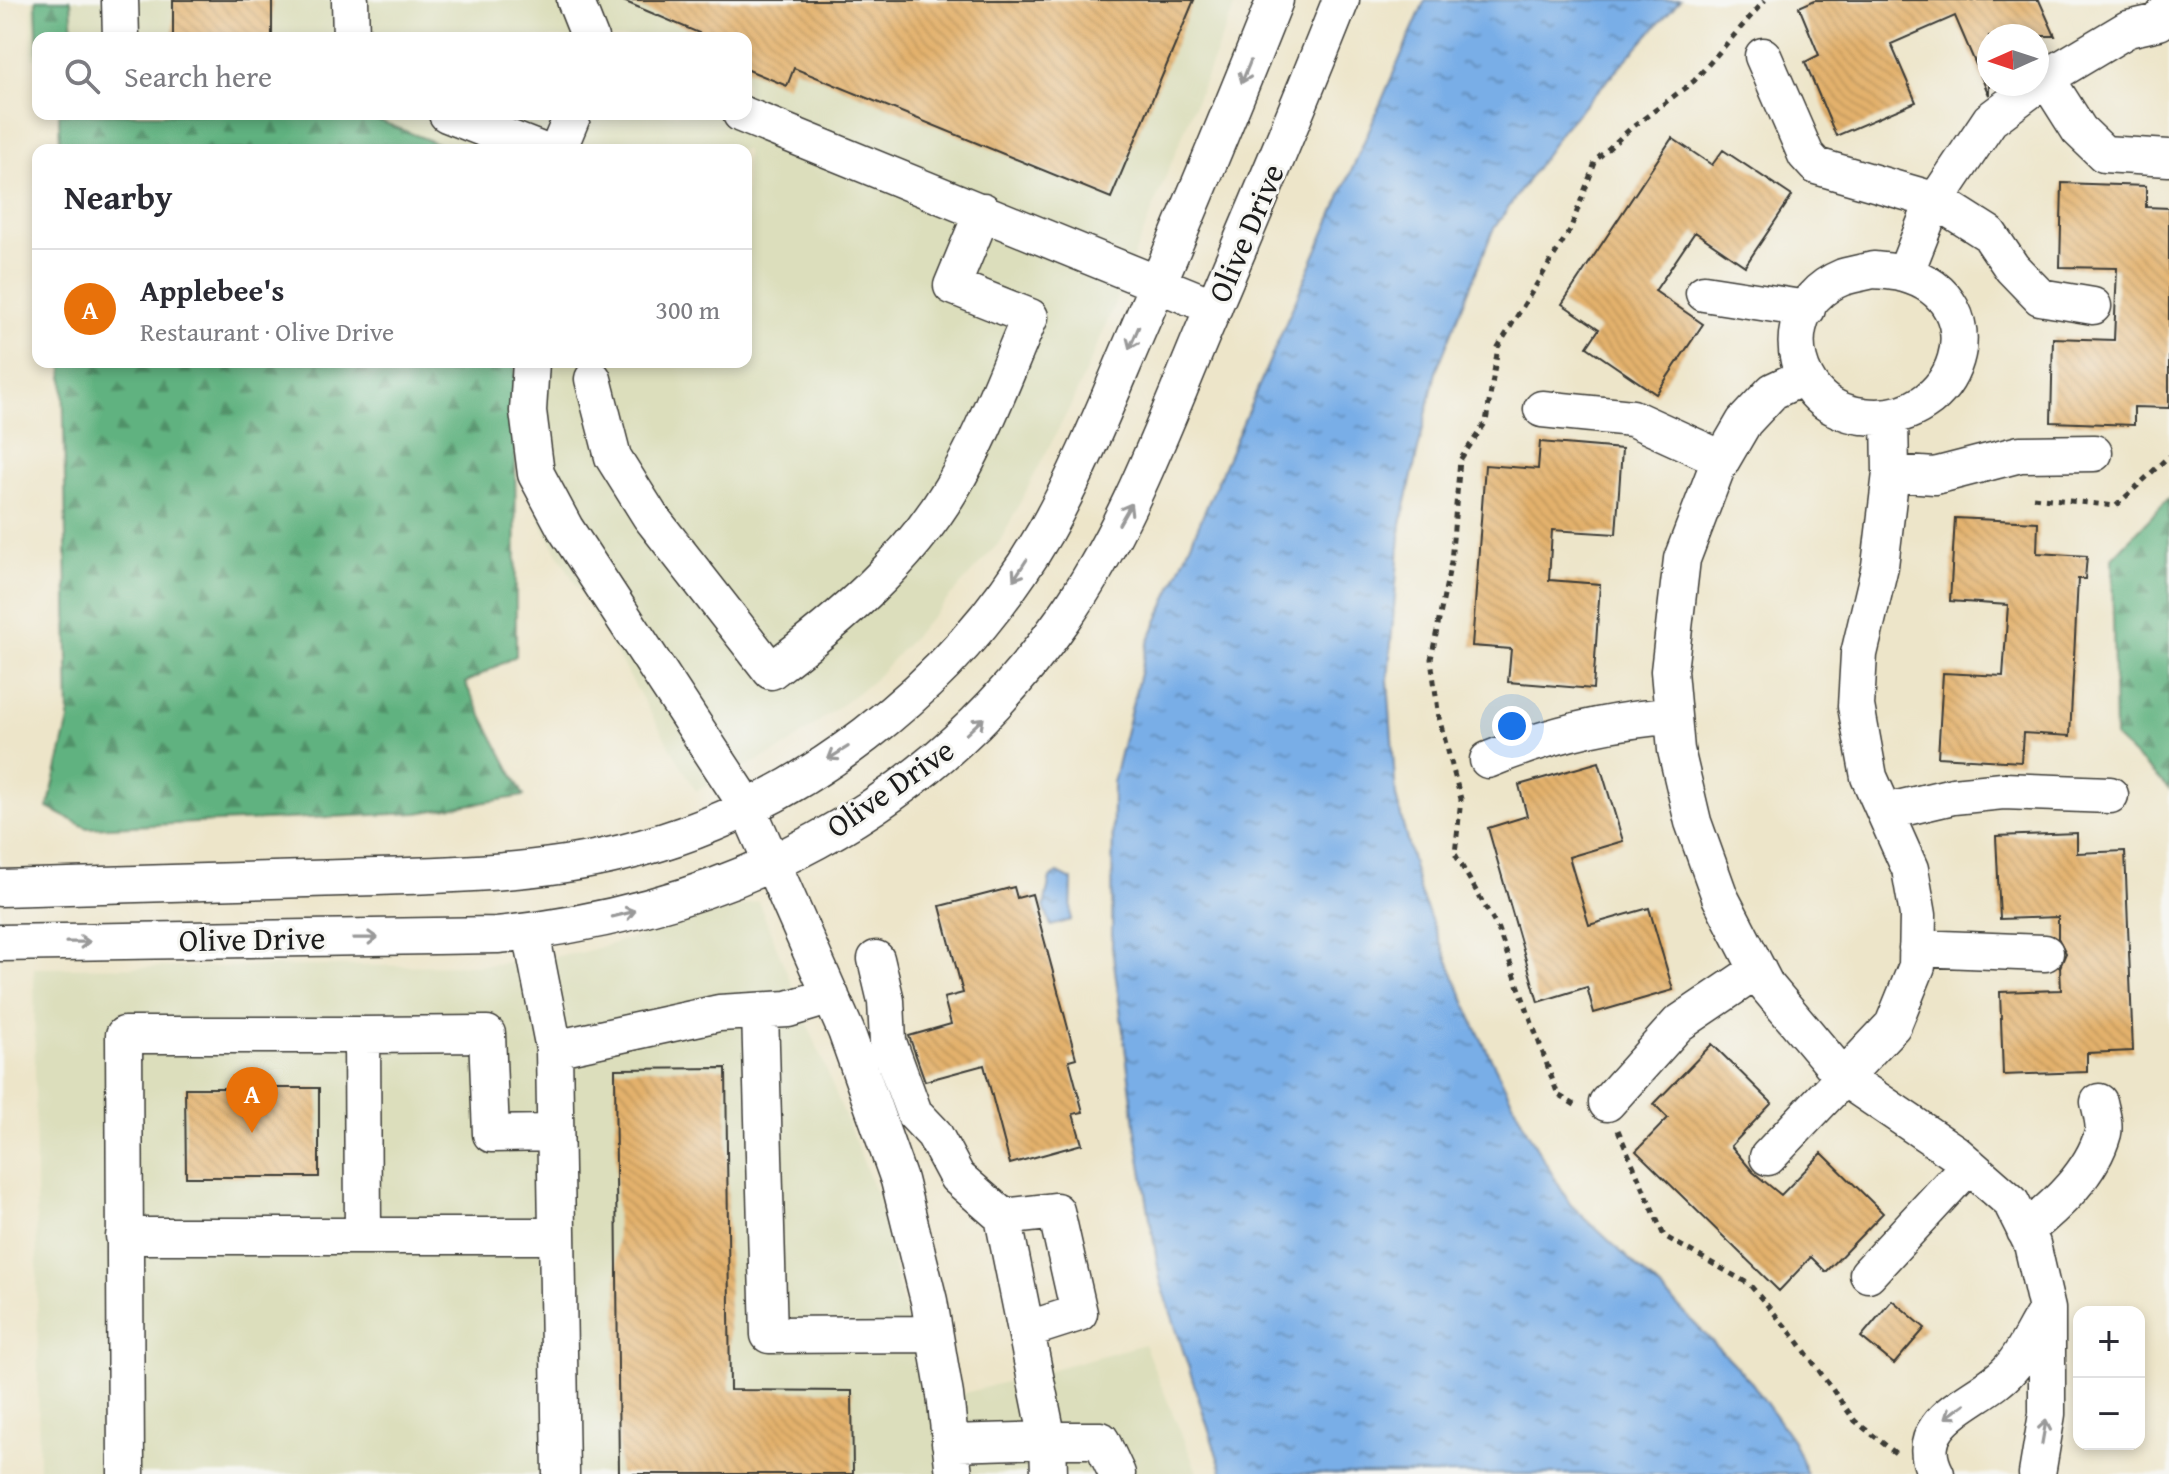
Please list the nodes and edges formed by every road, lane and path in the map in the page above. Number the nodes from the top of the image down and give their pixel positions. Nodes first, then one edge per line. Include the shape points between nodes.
1 (120, 0) edge
2 (350, 0) edge
3 (575, 0) edge
4 (1275, 0) edge
5 (1341, 0) edge
6 (2166, 19) edge
7 (121, 32) edge
8 (351, 32) edge
9 (588, 32) edge
10 (1763, 56) dead end
11 (2049, 76) edge
12 (2049, 83) edge
13 (2022, 96) edge
14 (752, 118) edge
15 (462, 120) edge
16 (570, 120) edge
17 (524, 144) edge
18 (560, 144) edge
19 (2169, 158) edge
20 (1937, 201) junction
21 (983, 211) junction
22 (1905, 274) junction
23 (1158, 282) junction
24 (1704, 293) dead end
25 (2093, 306) dead end
26 (1214, 307) junction
27 (1807, 309) junction
28 (531, 368) edge
29 (1803, 377) junction
30 (593, 379) dead end
31 (1542, 409) dead end
32 (1890, 416) junction
33 (2094, 453) dead end
34 (2169, 456) edge
35 (1722, 459) junction
36 (1891, 473) junction
37 (2033, 497) dead end
38 (1673, 716) junction
39 (1488, 760) dead end
40 (2110, 795) dead end
41 (747, 806) junction
42 (1885, 812) junction
43 (773, 864) junction
44 (0, 888) edge
45 (531, 932) junction
46 (0, 943) edge
47 (1917, 948) junction
48 (2045, 953) dead end
49 (876, 959) dead end
50 (1758, 970) junction
51 (831, 996) junction
52 (760, 1011) junction
53 (362, 1035) junction
54 (554, 1049) junction
55 (1843, 1077) junction
56 (2099, 1102) dead end
57 (1607, 1103) dead end
58 (555, 1133) junction
59 (1768, 1157) dead end
60 (1969, 1165) junction
61 (1003, 1217) junction
62 (2025, 1231) junction
63 (124, 1236) junction
64 (363, 1236) junction
65 (557, 1236) junction
66 (1868, 1274) dead end
67 (2047, 1309) junction
68 (1026, 1330) junction
69 (934, 1334) junction
70 (1049, 1457) edge
71 (952, 1458) edge
72 (126, 1474) edge
73 (561, 1474) edge
74 (1117, 1474) edge
75 (1936, 1474) edge
76 (2037, 1474) edge

1 - 7 street
2 - 8 street
3 - 9 street
4 -> 23 street, Olive Drive
5 - 26 street, Olive Drive
6 - 11 street via 2128,29
10 - 20 street via 1806,155 1816,166
12 - 19 street via 2079,130 2104,154
13 - 20 street via 1990,120
14 - 21 street
15 - 17 street
16 - 18 street
20 - 22 street
20 - 25 street via 1989,234 2040,297
21 - 23 street
21 - 30 street via 952,286 1030,317 991,408 950,490 898,559 837,622 771,671 650,516 613,457
22 - 27 street via 1873,270 1842,278 1816,295
22 - 32 street via 1943,300 1960,340 1955,369 1939,394 1913,411
23 - 26 street
23 -> 41 street, Olive Drive via 1075,475 1021,568 972,636 938,674 860,739
24 - 27 street
43 -> 26 street, Olive Drive via 884,799 942,756 1029,665 1065,616 1132,502
27 - 29 street via 1799,320 1795,349
28 - 41 street via 528,411 536,474 565,528
29 - 32 street via 1822,400 1849,415
29 - 35 street via 1773,391 1744,422
31 - 35 street via 1632,418
32 - 36 street
33 - 36 street via 2020,454 1935,476
34 - 37 path via 2116,506
35 - 38 street via 1682,559 1669,671
36 - 42 street via 1880,566 1859,654 1856,706 1869,777
38 - 39 street via 1627,719 1545,736
38 - 50 street via 1693,822 1720,897
40 - 42 street via 2003,791
41 - 43 street
41 - 44 street, Olive Drive via 625,853 564,865 462,875
42 - 47 street via 1910,869
45 -> 43 street, Olive Drive via 671,902
43 - 51 street
46 -> 45 street, Olive Drive
45 - 54 street
47 - 48 street
47 - 55 street via 1917,966 1893,1025
49 - 61 street via 888,1042 914,1113 934,1134 957,1177
50 - 55 street
50 - 57 street via 1678,1024
51 - 52 street
51 - 69 street via 899,1180
52 - 54 street via 719,1013
52 - 69 street via 769,1335
53 - 58 street via 487,1034 491,1134
53 - 63 street via 124,1035
53 - 64 street
54 - 58 street
55 - 59 street
55 - 60 street
56 - 62 street via 2104,1131 2088,1162 2063,1200
58 - 65 street
60 - 62 street via 2011,1202
60 - 66 street
61 - 68 street
61 - 68 street via 1056,1211 1079,1313
62 - 67 street
63 - 64 street
63 - 72 street
64 - 65 street
65 - 73 street
67 -> 75 street via 2005,1375 1952,1409 1935,1428 1929,1461
76 -> 67 street via 2047,1414
68 - 70 street
69 - 71 street
70 - 71 street
70 - 74 street via 1101,1440

